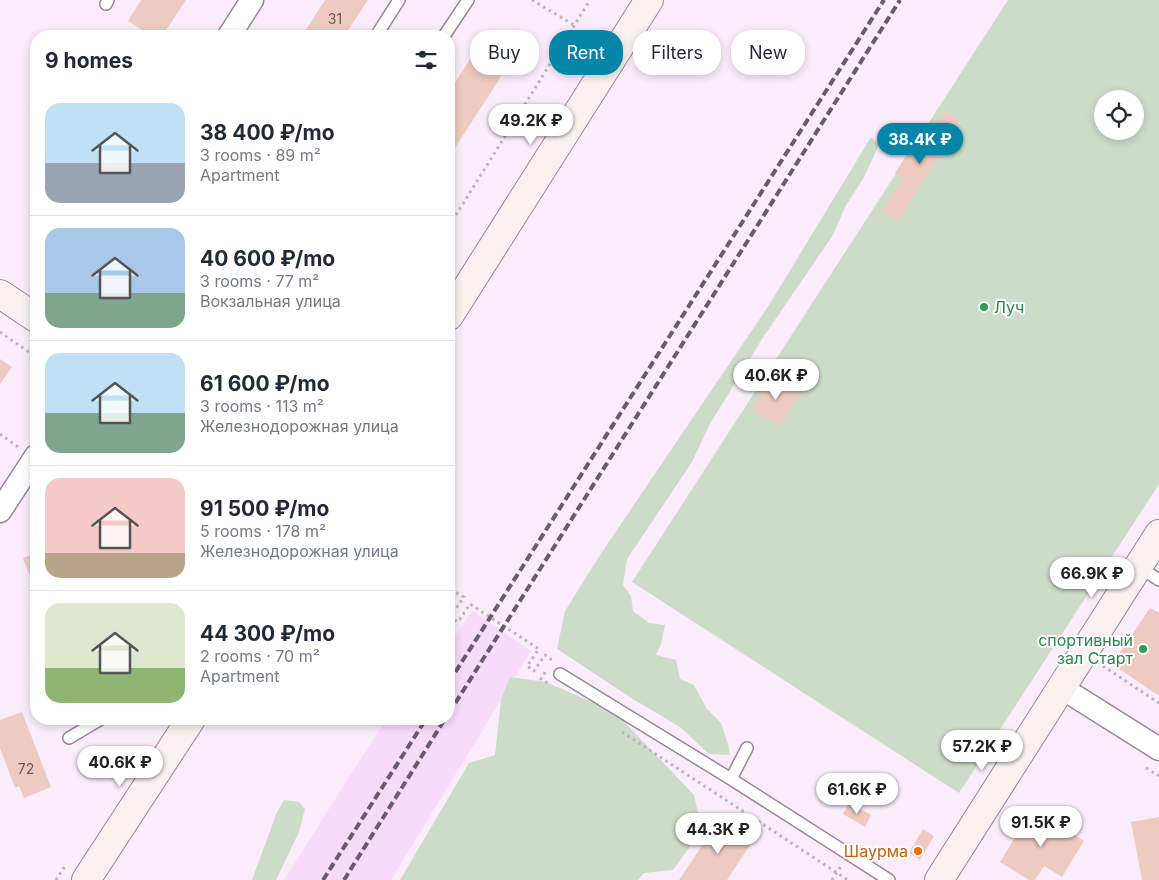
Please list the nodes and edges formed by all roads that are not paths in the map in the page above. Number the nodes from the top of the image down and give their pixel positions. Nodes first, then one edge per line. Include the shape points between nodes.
1 (252, 0) edge
2 (399, 0) edge
3 (468, 0) edge
4 (649, 0) edge
5 (233, 30) edge
6 (380, 30) edge
7 (448, 30) edge
8 (0, 294) edge
9 (455, 307) edge
10 (30, 314) edge
11 (30, 468) edge
12 (0, 511) edge
13 (1159, 534) edge
14 (1149, 573) edge
15 (560, 674) dead end
16 (1062, 688) junction
17 (91, 725) edge
18 (187, 725) edge
19 (69, 738) dead end
20 (747, 748) dead end
21 (1159, 749) edge
22 (731, 779) junction
23 (86, 880) edge
24 (889, 880) edge
25 (939, 880) edge

1 - 5 street
2 - 6 lane
3 - 7 lane
4 - 9 street
8 - 10 street
11 - 12 street
13 - 14 street
14 - 16 street
15 - 22 lane
16 - 21 street
16 - 25 street
17 - 19 lane
18 - 23 street
20 - 22 lane
22 - 24 lane

